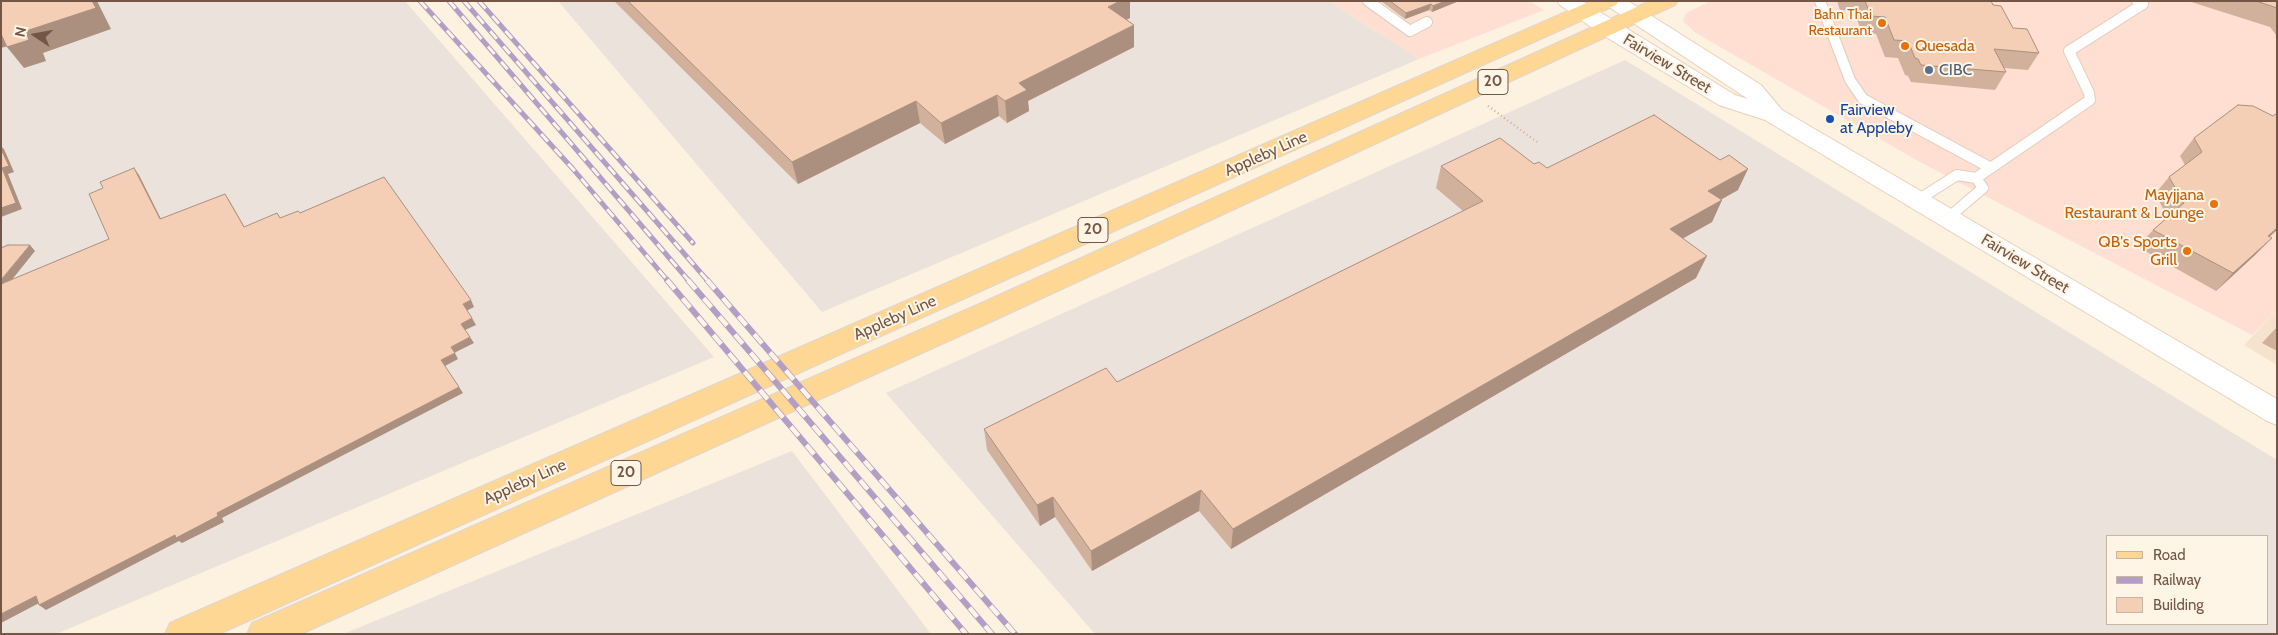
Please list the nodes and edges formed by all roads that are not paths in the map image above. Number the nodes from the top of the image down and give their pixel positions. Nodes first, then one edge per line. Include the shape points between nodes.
1 (1368, 1) edge
2 (1668, 1) edge
3 (1820, 1) edge
4 (2136, 1) edge
5 (1576, 7) edge
6 (1610, 11) edge
7 (1637, 17) junction
8 (1427, 22) dead end
9 (1774, 114) junction
10 (1991, 168) junction
11 (1976, 178) junction
12 (1918, 200) junction
13 (1948, 218) junction
14 (2277, 414) edge
15 (182, 634) edge
16 (264, 634) edge

1 - 8 lane via 1410,30
2 - 7 main road, Appleby Line
3 - 10 lane via 1850,80 1863,99
4 - 10 lane via 2143,4 2068,51 2090,100
5 - 6 main road, Fairview Street
5 - 15 main road, Appleby Line / 20
6 - 7 main road, Appleby Line / 20
6 - 9 main road, Fairview Street via 1727,100
6 - 16 main road, Appleby Line / 20 via 1271,182
7 - 9 main road, Fairview Street via 1753,90
9 - 12 main road, Fairview Street
10 - 11 lane
11 - 12 lane via 1957,175
11 - 13 lane via 1983,188
12 - 13 main road, Fairview Street
13 - 14 main road, Fairview Street

